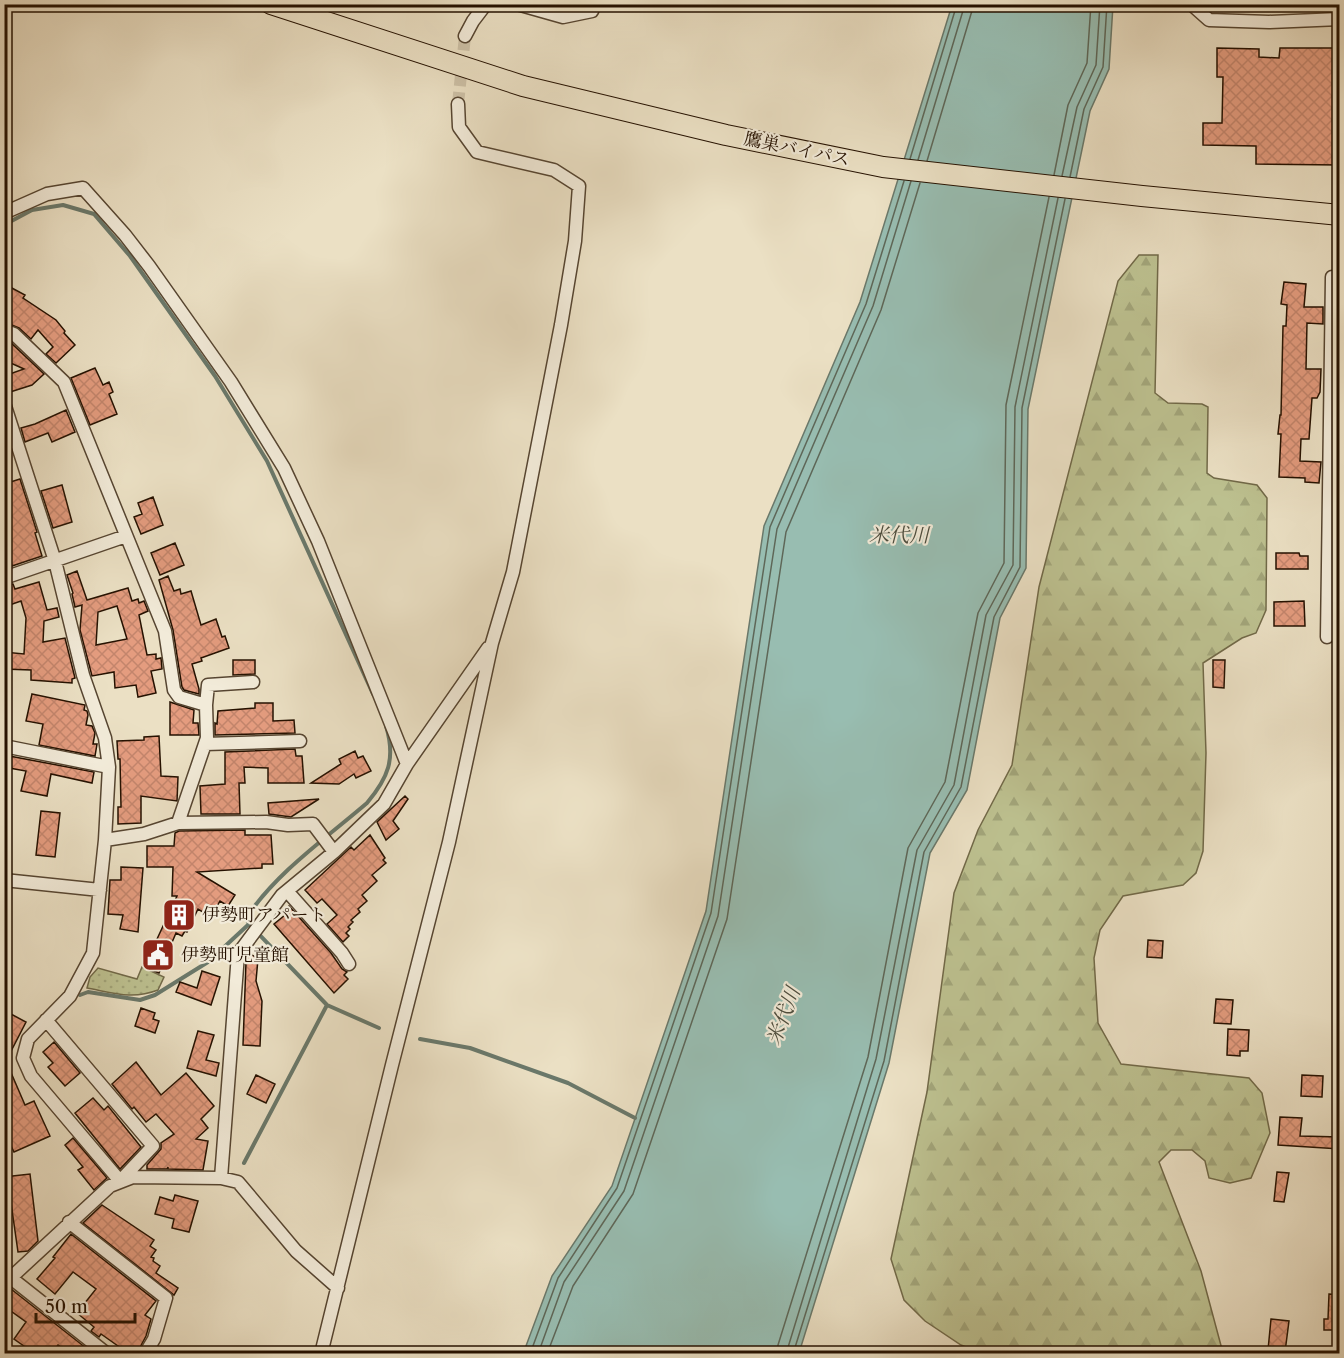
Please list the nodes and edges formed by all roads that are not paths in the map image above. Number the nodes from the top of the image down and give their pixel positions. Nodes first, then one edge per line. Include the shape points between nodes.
1 (271, 4) edge
2 (486, 4) edge
3 (516, 4) edge
4 (595, 4) edge
5 (1191, 4) edge
6 (1340, 19) edge
7 (465, 36) tunnel mouth
8 (458, 104) tunnel mouth
9 (4, 213) edge
10 (1340, 215) edge
11 (1332, 277) dead end
12 (4, 330) edge
13 (4, 403) edge
14 (1335, 436) edge
15 (126, 536) junction
16 (55, 561) junction
17 (4, 579) edge
18 (1327, 637) dead end
19 (492, 643) junction
20 (253, 682) dead end
21 (206, 705) junction
22 (300, 741) dead end
23 (205, 744) junction
24 (4, 746) edge
25 (407, 764) junction
26 (109, 767) junction
27 (178, 823) junction
28 (105, 840) junction
29 (332, 848) junction
30 (4, 880) edge
31 (100, 890) junction
32 (287, 891) junction
33 (349, 964) dead end
34 (46, 1020) junction
35 (221, 1178) junction
36 (120, 1181) junction
37 (69, 1222) junction
38 (8, 1281) edge
39 (338, 1288) junction
40 (107, 1353) edge
41 (145, 1353) edge
42 (321, 1353) edge

1 - 10 highway, 鷹巣バイパス via 523,86 726,135 883,167
2 - 7 street
3 - 4 street via 563,17 592,11
5 - 6 street via 1209,20
8 - 19 street via 459,127 477,152 554,170 579,186 575,241 525,510 513,572
9 - 25 street via 47,194 83,188 149,266 231,382 284,468 318,541
11 - 14 street
12 - 15 street via 14,334 64,382
13 - 16 street
14 - 18 street
15 - 16 street
15 - 21 street via 165,631 174,690 179,697
16 - 17 street
16 - 26 street via 83,675 105,738
19 - 25 street
19 - 39 street via 449,842
20 - 21 street via 208,685
21 - 23 street
22 - 23 street
23 - 27 street
24 - 26 street
25 - 29 street via 384,804
26 - 28 street
27 - 28 street via 144,834
27 - 29 street via 313,824
28 - 31 street
29 - 32 street
30 - 31 street
31 - 34 street via 93,953 70,996
32 - 33 street
32 - 35 street via 238,954
34 - 36 street via 28,1039 23,1058 31,1076
34 - 36 street via 153,1146
35 - 36 street via 133,1177
35 - 39 street via 238,1182 296,1251
36 - 37 street
37 - 38 street
37 - 41 street via 166,1298 154,1339
38 - 40 street
39 - 42 street

